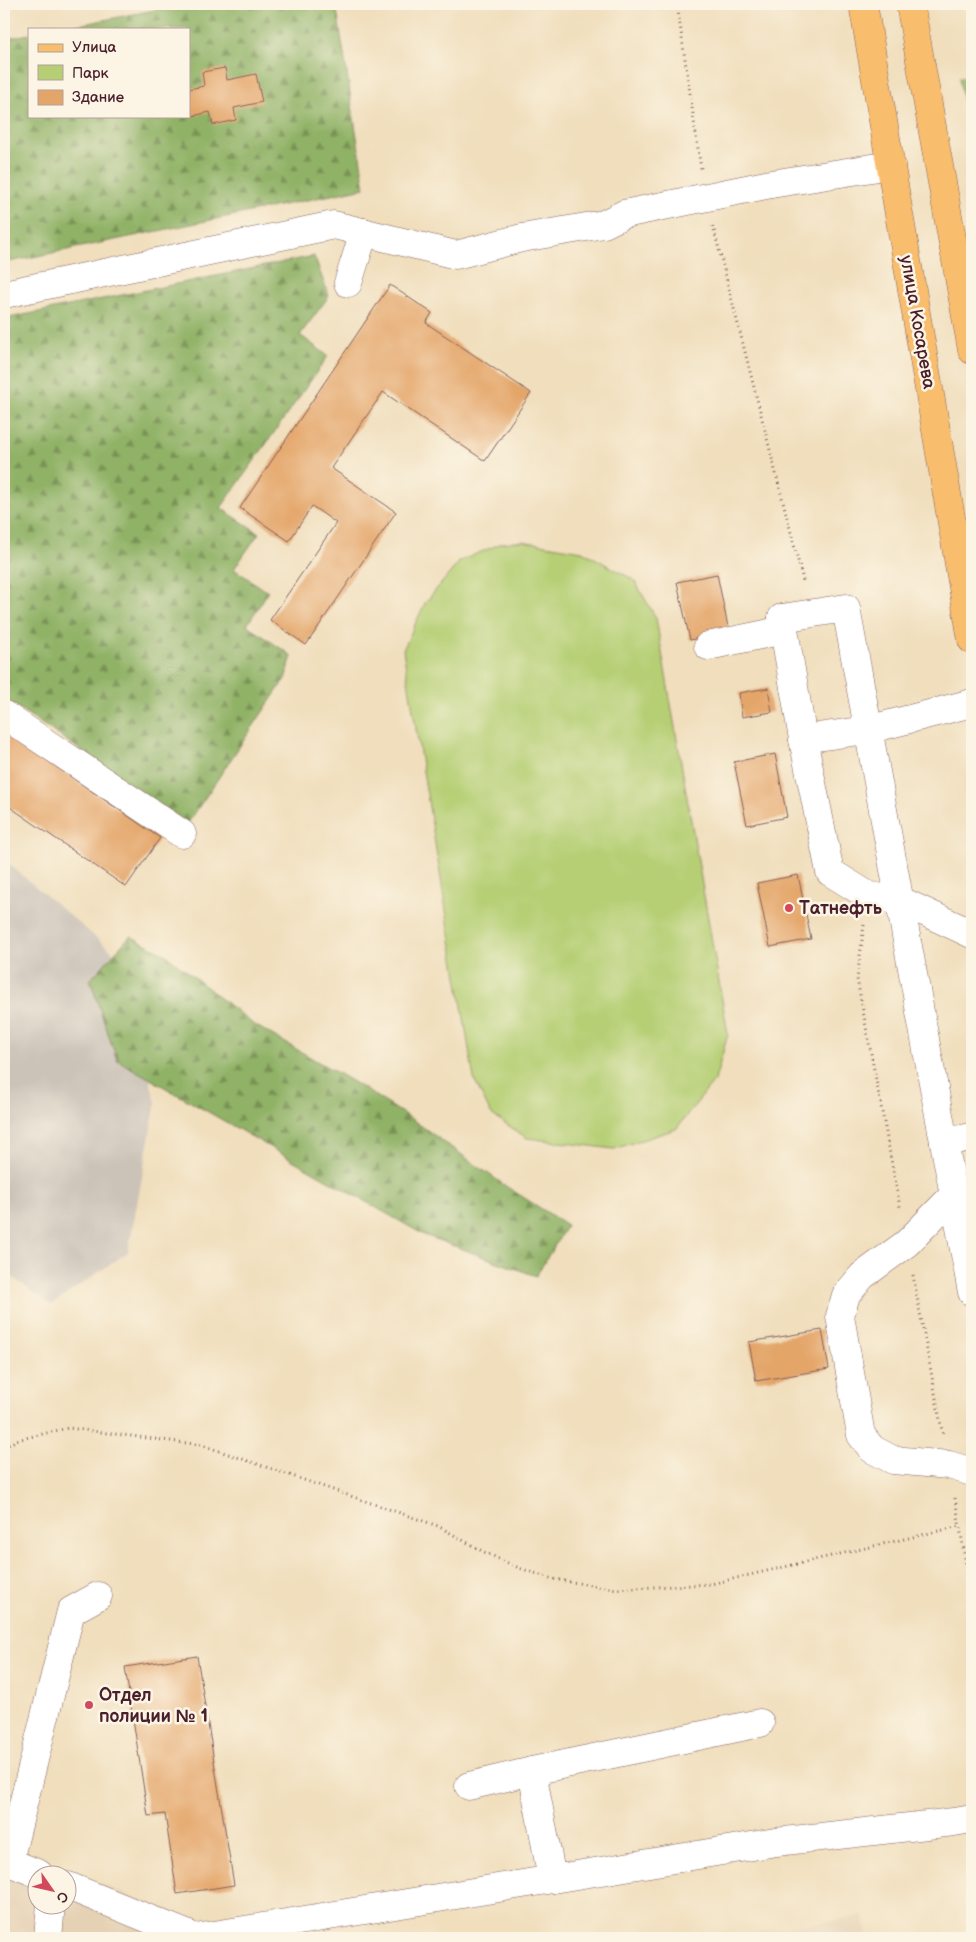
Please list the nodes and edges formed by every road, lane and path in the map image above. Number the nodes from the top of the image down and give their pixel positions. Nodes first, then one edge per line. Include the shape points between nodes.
1 (863, 4) edge
2 (910, 4) edge
3 (891, 165) junction
4 (364, 232) junction
5 (348, 283) dead end
6 (4, 294) edge
7 (972, 350) edge
8 (784, 630) junction
9 (972, 640) edge
10 (708, 646) dead end
11 (972, 703) edge
12 (4, 715) edge
13 (868, 730) junction
14 (803, 738) junction
15 (182, 834) dead end
16 (899, 900) junction
17 (972, 934) edge
18 (972, 1137) edge
19 (944, 1142) junction
20 (954, 1195) junction
21 (972, 1292) edge
22 (4, 1447) edge
23 (972, 1472) edge
24 (960, 1526) dead end
25 (98, 1596) dead end
26 (760, 1723) dead end
27 (532, 1772) junction
28 (469, 1786) dead end
29 (972, 1819) edge
30 (6, 1861) edge
31 (28, 1870) edge
32 (552, 1879) junction
33 (78, 1890) edge
34 (50, 1914) edge
35 (48, 1938) edge

1 - 3 main road, улица Косарева
2 - 7 main road
3 - 4 lane via 771,184 624,214 604,224 522,238 456,255
3 - 9 main road, улица Косарева
4 - 5 lane
4 - 6 lane via 334,225
8 - 10 lane
8 - 13 lane via 782,618 846,608
8 - 14 lane
11 - 13 lane
12 - 15 lane
13 - 14 lane
13 - 16 lane
14 - 16 lane via 830,872 868,896
16 - 17 lane
16 - 19 lane
18 - 19 lane
19 - 20 lane
20 - 21 lane
20 - 23 lane via 907,1243 862,1276 846,1295 840,1316 861,1435 872,1449 893,1460 949,1465
22 - 24 path via 17,1440 68,1428 202,1445 438,1526 519,1568 553,1579 616,1589 711,1584
25 - 30 lane via 71,1611
26 - 27 lane
27 - 28 lane
27 - 32 lane
29 - 32 lane via 776,1842
30 - 31 lane
32 - 33 lane via 196,1938
34 - 35 lane

